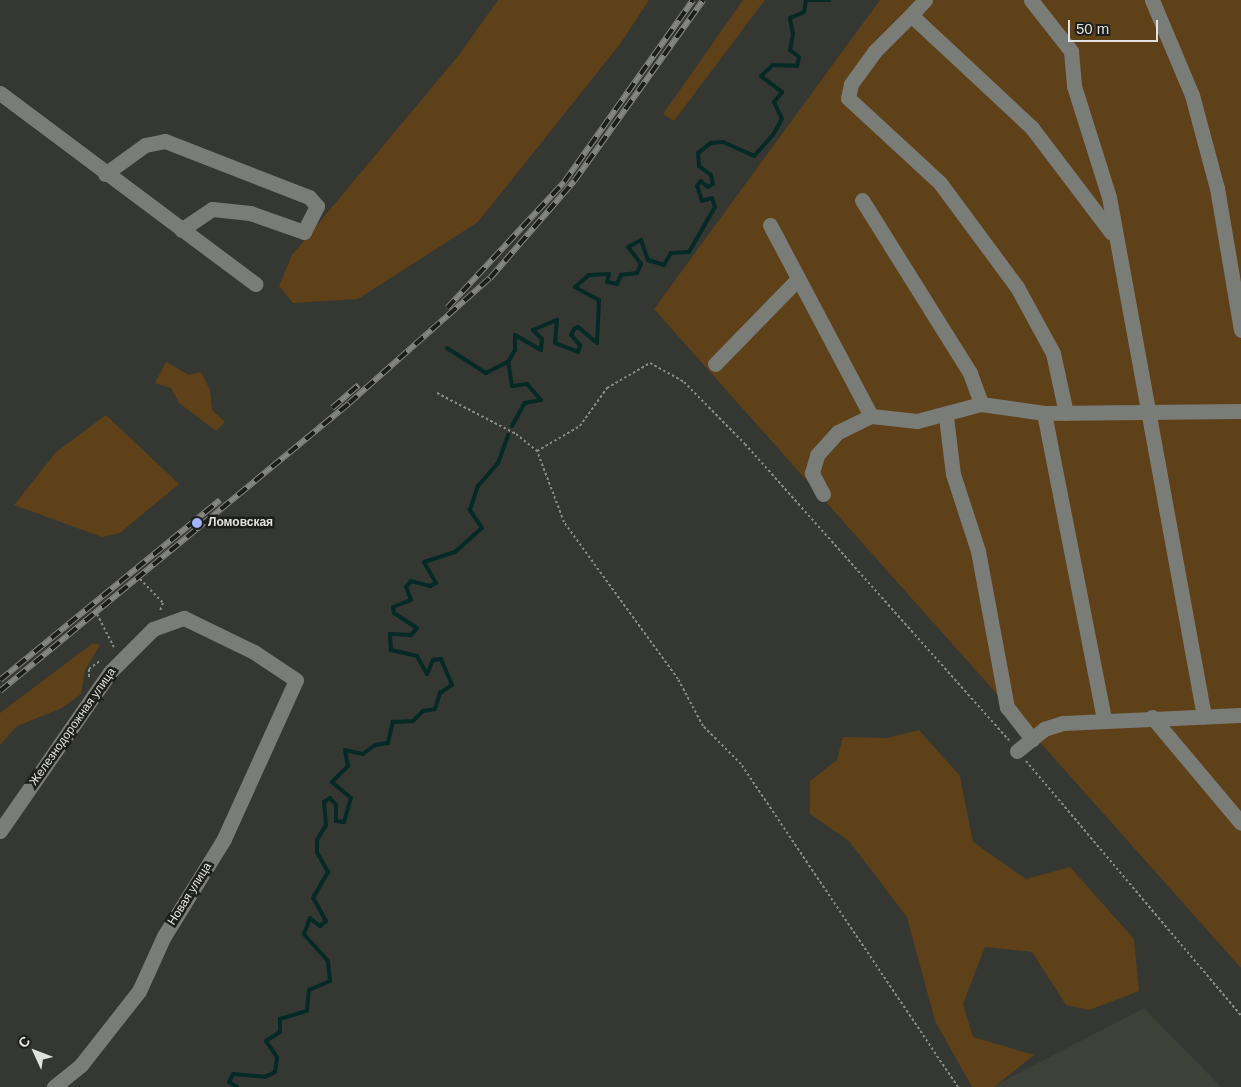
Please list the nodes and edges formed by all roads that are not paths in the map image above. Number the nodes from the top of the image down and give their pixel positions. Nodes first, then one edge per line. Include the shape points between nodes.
1 (925, 0) edge
2 (1031, 0) edge
3 (1152, 0) edge
4 (911, 15) junction
5 (0, 92) edge
6 (105, 174) junction
7 (862, 200) dead end
8 (770, 225) dead end
9 (180, 230) junction
10 (1112, 233) junction
11 (798, 279) junction
12 (255, 284) dead end
13 (1241, 330) edge
14 (716, 364) dead end
15 (981, 404) junction
16 (1241, 410) edge
17 (1147, 411) junction
18 (1044, 413) junction
19 (1066, 413) junction
20 (871, 416) junction
21 (946, 417) junction
22 (823, 494) dead end
23 (296, 680) joint
24 (1241, 715) edge
25 (1152, 716) junction
26 (1204, 716) junction
27 (1104, 718) junction
28 (1032, 739) junction
29 (1018, 751) road end
30 (1241, 823) edge
31 (0, 831) edge
32 (54, 1087) edge

1 - 4 street
2 - 10 street via 1071,51 1074,86 1109,197
3 - 13 street via 1192,96 1217,188
4 - 10 street via 1032,128
4 - 19 street via 875,51 851,84 848,98 940,183 1017,287 1053,353
5 - 6 street
6 - 9 street
6 - 9 street via 145,145 165,141 309,197 317,206 304,232 250,213 212,209
7 - 15 street via 970,373
8 - 11 street
9 - 12 street
10 - 17 street via 1126,276
11 - 14 street
11 - 20 street
15 - 18 street
15 - 21 street
16 - 17 street
17 - 19 street
17 - 26 street
18 - 19 street
18 - 27 street
20 - 21 street via 917,421
20 - 22 street via 838,432 817,456 812,473
21 - 28 street via 953,474 978,551 1007,707
23 - 31 street, Железнодорожная улица via 254,652 184,618 153,630 110,672
23 - 32 street, Новая улица via 224,839 164,936 139,991 81,1065
24 - 26 street
25 - 26 street
25 - 27 street
25 - 30 street
27 - 28 street via 1063,723
28 - 29 street

